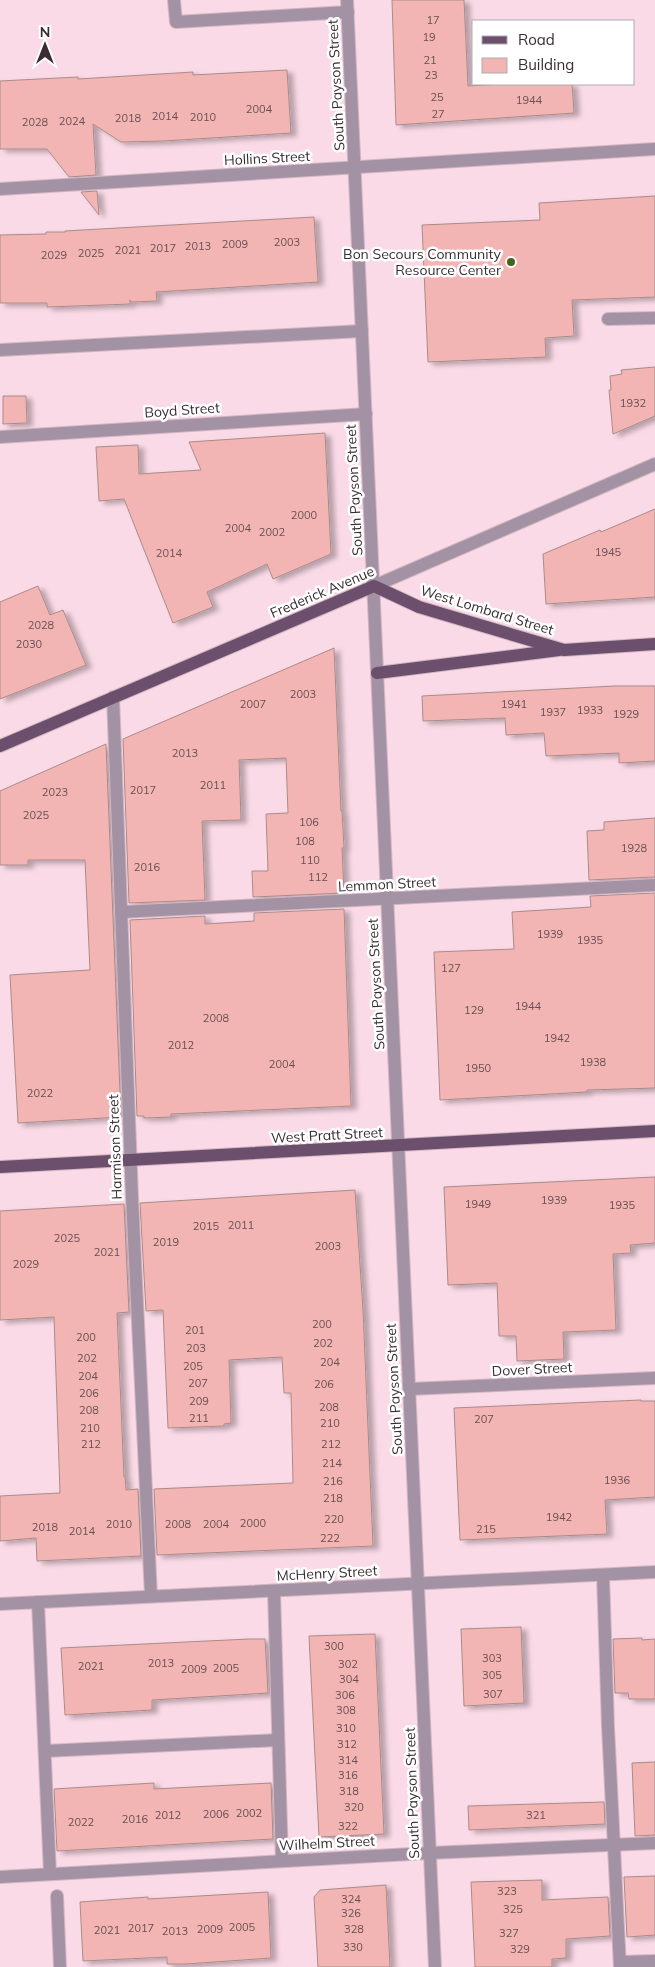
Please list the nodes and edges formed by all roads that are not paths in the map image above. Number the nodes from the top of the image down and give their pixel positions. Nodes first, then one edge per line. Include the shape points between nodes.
1 (174, 0) edge
2 (348, 6) edge
3 (655, 149) edge
4 (355, 168) junction
5 (0, 189) edge
6 (655, 318) edge
7 (608, 319) dead end
8 (362, 331) junction
9 (0, 350) edge
10 (366, 414) junction
11 (0, 437) edge
12 (655, 464) edge
13 (374, 586) junction
14 (655, 644) edge
15 (564, 650) junction
16 (377, 673) junction
17 (114, 698) junction
18 (0, 746) edge
19 (655, 885) edge
20 (388, 899) junction
21 (122, 912) junction
22 (655, 1131) edge
23 (399, 1146) junction
24 (130, 1160) junction
25 (0, 1167) edge
26 (655, 1378) edge
27 (410, 1389) junction
28 (655, 1572) edge
29 (603, 1575) junction
30 (418, 1584) junction
31 (274, 1590) junction
32 (151, 1596) junction
33 (38, 1602) junction
34 (0, 1604) edge
35 (278, 1740) junction
36 (45, 1751) junction
37 (655, 1843) edge
38 (613, 1845) junction
39 (429, 1853) junction
40 (282, 1861) junction
41 (50, 1874) junction
42 (0, 1877) edge
43 (57, 1896) dead end
44 (655, 1961) edge
45 (620, 1965) edge
46 (60, 1967) edge
47 (435, 1967) edge

1 - 2 street via 176,22
2 - 4 street, South Payson Street
3 - 4 street, Hollins Street
4 - 5 street, Hollins Street
4 - 8 street, South Payson Street
6 - 7 street
8 - 9 street
8 - 10 street, South Payson Street
10 - 11 street, Boyd Street
10 - 13 street, South Payson Street
12 - 13 street, Frederick Avenue
13 - 15 main road, West Lombard Street via 419,607
13 - 16 street, South Payson Street
13 - 17 main road, Frederick Avenue
14 - 15 main road, West Lombard Street
15 - 16 main road, West Lombard Street
16 - 20 street, South Payson Street
17 - 18 main road, Frederick Avenue
17 - 21 street, Harmison Street
19 - 20 street, Lemmon Street
20 - 21 street, Lemmon Street
20 - 23 street, South Payson Street
21 - 24 street, Harmison Street
22 - 23 main road, West Pratt Street
23 - 24 main road, West Pratt Street
23 - 27 street, South Payson Street
24 - 25 main road, West Pratt Street
24 - 32 street, Harmison Street
26 - 27 street, Dover Street
27 - 30 street, South Payson Street
28 - 29 street, McHenry Street
29 - 30 street, McHenry Street
29 - 38 street
30 - 31 street, McHenry Street
30 - 39 street, South Payson Street
31 - 32 street, McHenry Street
31 - 35 street
32 - 33 street, McHenry Street
33 - 34 street, McHenry Street
33 - 36 street
35 - 36 street
35 - 40 street
36 - 41 street
37 - 38 street, Wilhelm Street
38 - 39 street, Wilhelm Street
38 - 45 street
39 - 40 street, Wilhelm Street
39 - 47 street, South Payson Street
40 - 41 street, Wilhelm Street
41 - 42 street, Wilhelm Street
43 - 46 street
44 - 45 street

